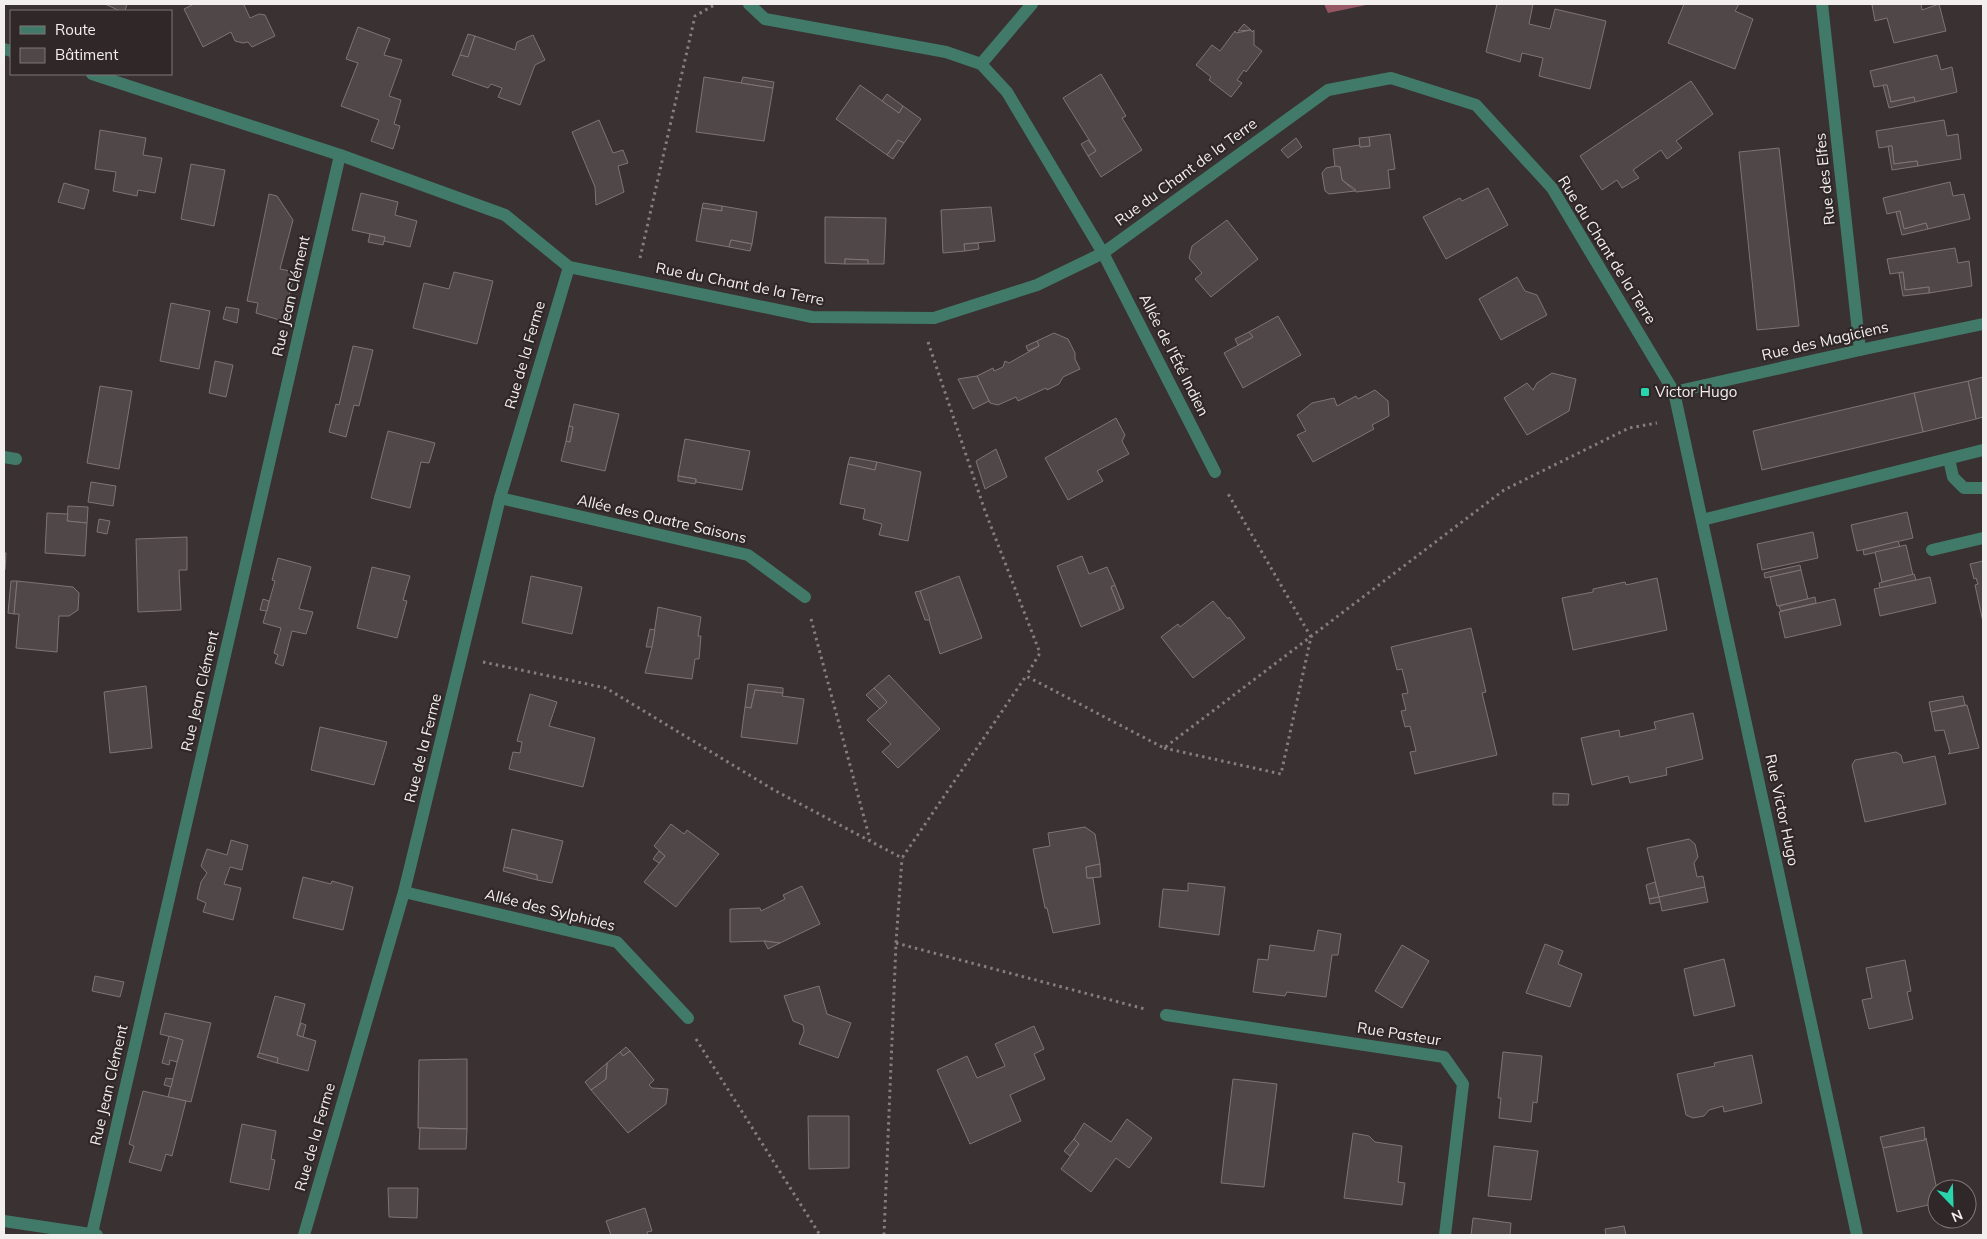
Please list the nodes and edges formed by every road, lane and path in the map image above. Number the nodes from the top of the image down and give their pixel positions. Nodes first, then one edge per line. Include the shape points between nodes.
1 (716, 4) edge
2 (749, 4) edge
3 (1032, 4) edge
4 (1822, 4) edge
5 (980, 64) junction
6 (95, 75) edge
7 (340, 155) junction
8 (1103, 253) junction
9 (569, 267) junction
10 (635, 280) junction
11 (920, 318) junction
12 (1983, 324) edge
13 (1860, 350) junction
14 (1674, 392) junction
15 (1680, 418) junction
16 (1983, 450) edge
17 (1949, 459) junction
18 (1215, 472) joint
19 (1983, 488) edge
20 (500, 498) junction
21 (1702, 520) junction
22 (1983, 538) edge
23 (1932, 550) dead end
24 (806, 597) joint
25 (1311, 637) junction
26 (461, 658) junction
27 (1026, 676) junction
28 (1164, 748) junction
29 (870, 841) junction
30 (902, 858) junction
31 (404, 892) junction
32 (896, 943) junction
33 (1166, 1015) joint
34 (688, 1018) joint
35 (4, 1221) edge
36 (95, 1234) edge
37 (304, 1235) edge
38 (820, 1235) edge
39 (884, 1235) edge
40 (1445, 1235) edge
41 (1857, 1235) edge

1 - 10 path via 695,16
2 - 5 street via 765,19 946,52
3 - 5 street
4 - 13 street, Rue des Elfes
5 - 8 street, Allée de l'Été Indien via 1006,92
6 - 7 street
7 - 9 street via 504,215
7 - 36 street, Rue Jean Clément
8 - 11 street, Rue du Chant de la Terre via 1037,285 934,318
8 - 14 street, Rue du Chant de la Terre via 1328,90 1391,78 1476,105 1552,188
8 - 18 street, Allée de l'Été Indien
9 - 10 street, Rue du Chant de la Terre
9 - 20 street, Rue de la Ferme
10 - 11 street, Rue du Chant de la Terre via 812,317
11 - 27 path via 985,512 1040,653
12 - 13 street, Rue des Magiciens
13 - 14 street, Rue des Magiciens
14 - 15 street, Rue Victor Hugo
15 - 21 street, Rue Victor Hugo
15 - 25 path via 1628,428 1504,490
16 - 17 street
17 - 19 street via 1953,477 1964,488
17 - 21 street
18 - 25 path
20 - 24 street, Allée des Quatre Saisons via 748,555
20 - 26 street, Rue de la Ferme
21 - 41 street, Rue Victor Hugo
22 - 23 street
24 - 29 path
25 - 28 path
25 - 28 path via 1281,774
26 - 29 path via 606,688 774,790
26 - 31 street, Rue de la Ferme
27 - 28 path
27 - 30 path
29 - 30 path
30 - 32 path
31 - 34 street, Allée des Sylphides via 617,942
31 - 37 street, Rue de la Ferme
32 - 33 path
32 - 39 path
33 - 40 street, Rue Pasteur via 1444,1057 1462,1084
34 - 38 path via 696,1038
35 - 36 street

